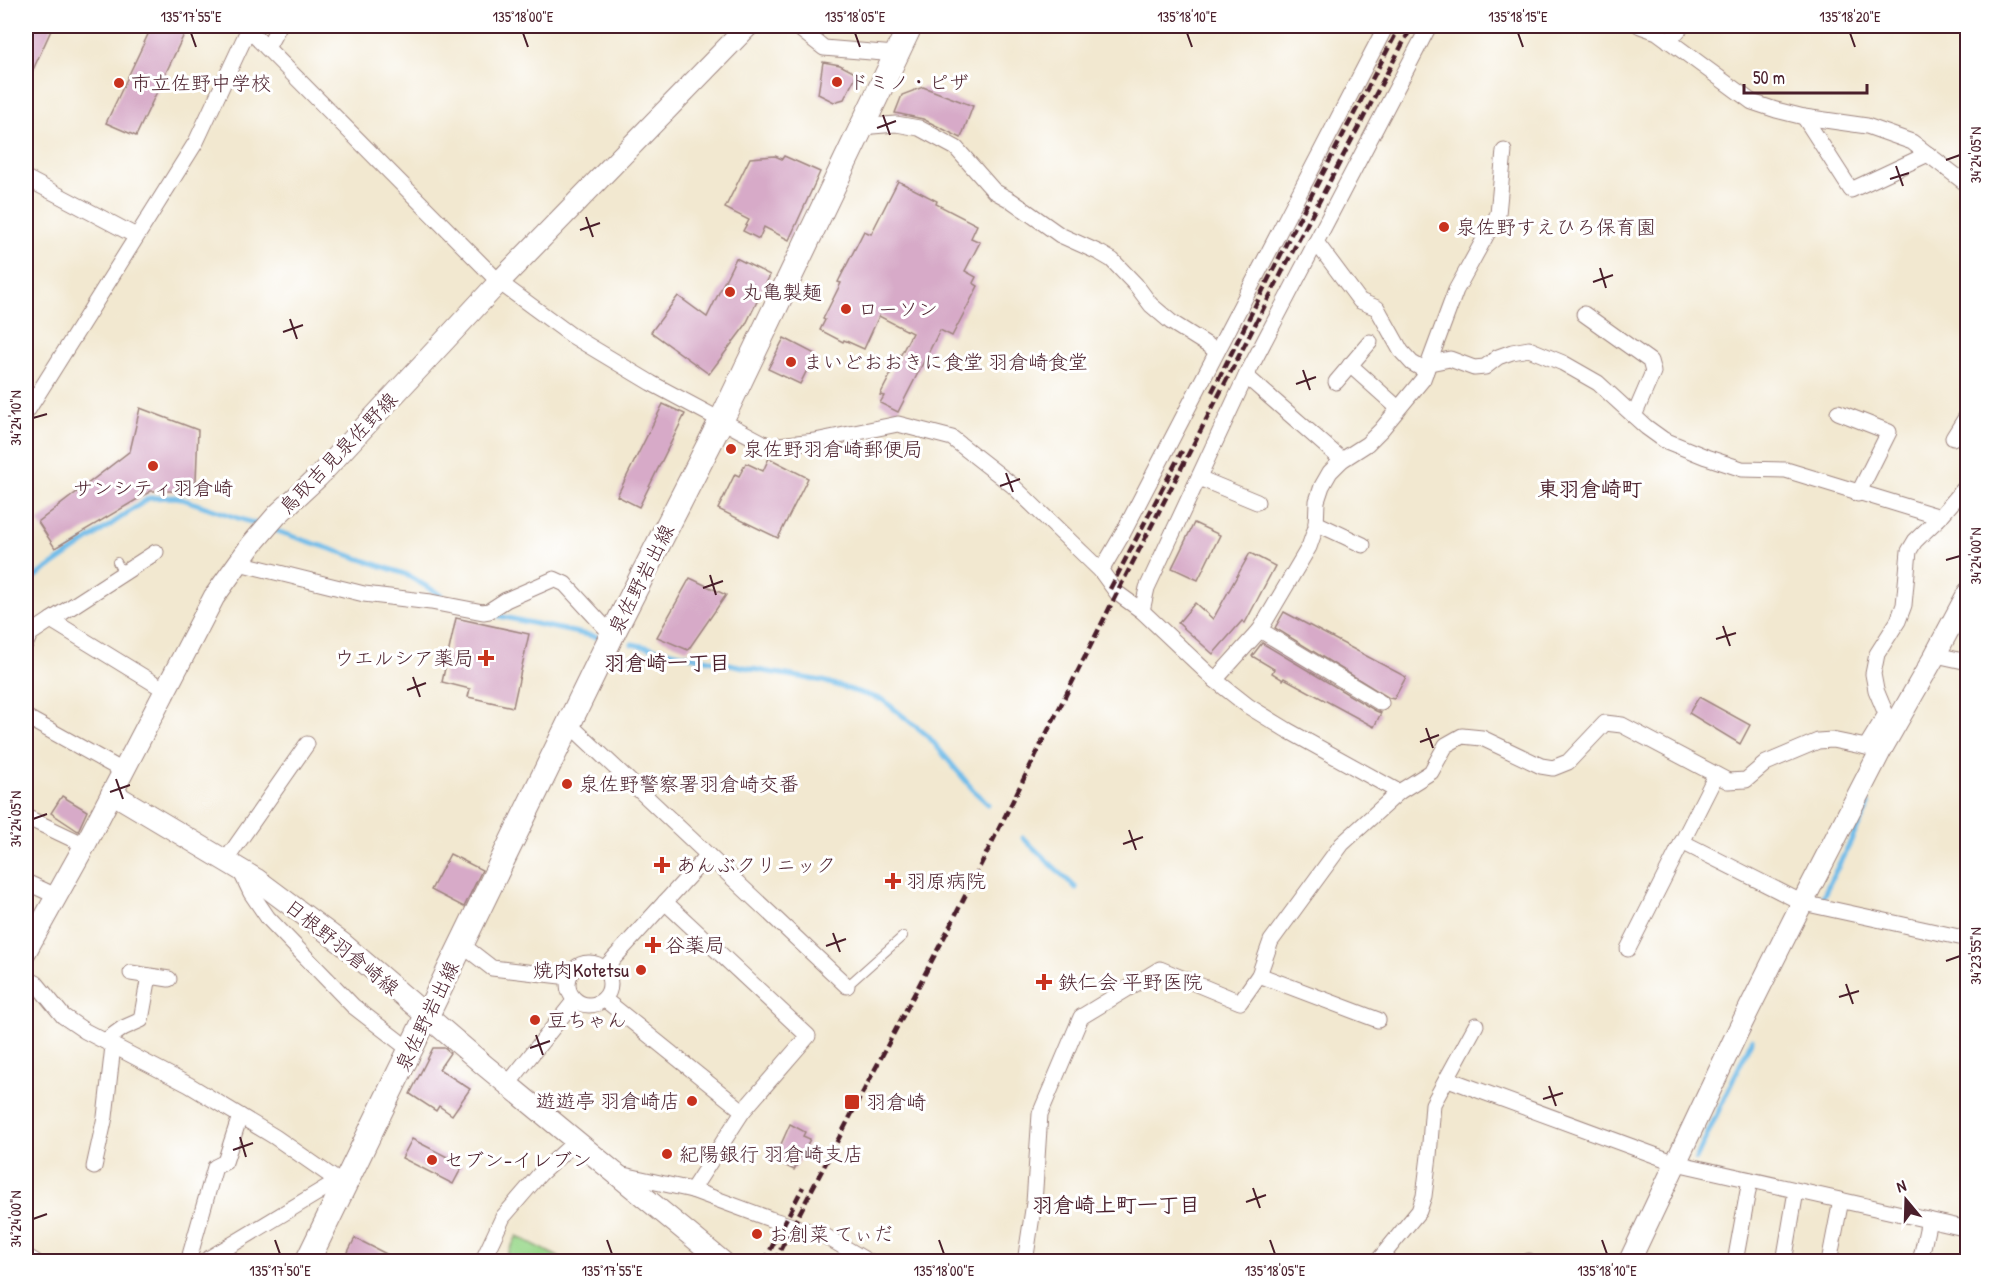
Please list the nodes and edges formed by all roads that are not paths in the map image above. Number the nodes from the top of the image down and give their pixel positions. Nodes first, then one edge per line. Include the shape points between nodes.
1 (279, 26) edge
2 (748, 26) edge
3 (796, 26) edge
4 (909, 26) edge
5 (1386, 26) edge
6 (1429, 26) edge
7 (1640, 26) edge
8 (1682, 26) edge
9 (249, 27) edge
10 (1669, 41) junction
11 (267, 48) junction
12 (896, 54) junction
13 (1804, 117) junction
14 (861, 127) junction
15 (1504, 151) dead end
16 (1928, 154) junction
17 (26, 178) edge
18 (1968, 185) edge
19 (136, 236) junction
20 (1316, 242) junction
21 (499, 282) junction
22 (1584, 314) dead end
23 (1370, 342) dead end
24 (1217, 351) junction
25 (1350, 365) junction
26 (1428, 367) junction
27 (1246, 376) junction
28 (1336, 382) dead end
29 (1398, 408) junction
30 (1838, 412) dead end
31 (26, 413) edge
32 (1968, 414) edge
33 (1634, 416) junction
34 (721, 421) junction
35 (1953, 438) dead end
36 (1342, 460) junction
37 (1199, 478) junction
38 (1968, 484) edge
39 (1858, 494) junction
40 (1257, 501) dead end
41 (1940, 517) junction
42 (1316, 523) junction
43 (1363, 544) dead end
44 (156, 552) dead end
45 (239, 562) junction
46 (1101, 571) junction
47 (1968, 593) edge
48 (1142, 610) junction
49 (51, 620) junction
50 (1260, 630) junction
51 (612, 635) junction
52 (26, 643) edge
53 (1936, 655) junction
54 (1968, 662) edge
55 (1215, 680) junction
56 (165, 690) junction
57 (1380, 703) dead end
58 (26, 717) edge
59 (569, 723) junction
60 (307, 744) dead end
61 (1873, 748) junction
62 (123, 771) junction
63 (1716, 775) junction
64 (1399, 792) junction
65 (112, 793) junction
66 (26, 817) edge
67 (1682, 842) junction
68 (85, 845) junction
69 (708, 855) junction
70 (232, 864) junction
71 (26, 882) edge
72 (56, 896) junction
73 (665, 902) junction
74 (1803, 903) junction
75 (903, 936) dead end
76 (1968, 939) edge
77 (461, 944) junction
78 (1628, 949) dead end
79 (26, 951) edge
80 (604, 969) junction
81 (131, 973) dead end
82 (1259, 975) junction
83 (149, 976) junction
84 (26, 978) edge
85 (569, 978) junction
86 (169, 979) dead end
87 (847, 986) joint
88 (604, 999) junction
89 (575, 1000) junction
90 (427, 1015) junction
91 (1378, 1020) dead end
92 (1476, 1025) dead end
93 (109, 1044) junction
94 (410, 1050) junction
95 (1448, 1079) junction
96 (508, 1084) junction
97 (743, 1111) junction
98 (240, 1116) junction
99 (577, 1140) junction
100 (1676, 1163) junction
101 (94, 1167) dead end
102 (616, 1173) junction
103 (1750, 1180) junction
104 (341, 1183) junction
105 (692, 1190) junction
106 (1797, 1191) junction
107 (1840, 1200) junction
108 (1929, 1220) junction
109 (1968, 1229) edge
110 (26, 1256) edge
111 (36, 1262) edge
112 (188, 1262) edge
113 (203, 1262) edge
114 (307, 1262) edge
115 (482, 1262) edge
116 (723, 1262) edge
117 (869, 1262) edge
118 (1025, 1262) edge
119 (1377, 1262) edge
120 (1629, 1262) edge
121 (1735, 1262) edge
122 (1784, 1262) edge
123 (1829, 1262) edge
124 (1920, 1262) edge

1 - 11 street
2 - 21 main road, 鳥取吉見泉佐野線
3 - 12 street via 824,48
4 - 12 main road, 泉佐野岩出線
5 - 24 street
6 - 20 street
7 - 10 street
8 - 10 street
9 - 11 street
9 - 19 street via 196,142
10 - 13 street via 1752,102
11 - 21 street
12 - 14 main road, 泉佐野岩出線
13 - 16 street via 1867,126 1912,142
13 - 16 street via 1851,190
14 - 24 street via 896,124 919,128 956,148 993,191 1060,235 1112,260 1151,305
14 - 34 main road, 泉佐野岩出線
15 - 26 street via 1498,214 1456,290
16 - 18 street
17 - 19 street
19 - 31 street
20 - 26 street via 1360,301 1377,308 1401,351 1412,363
20 - 27 street
21 - 34 street via 571,335
21 - 45 main road, 鳥取吉見泉佐野線 via 318,477 277,515
22 - 33 street via 1650,361 1653,372
23 - 25 street
24 - 46 street
25 - 28 street
25 - 29 street
26 - 29 street via 1423,379
26 - 33 street via 1450,359 1474,368 1485,367 1498,357 1529,350 1598,383
27 - 36 street
27 - 37 street
29 - 36 street via 1367,444
30 - 39 street via 1889,432
32 - 35 street
33 - 39 street via 1664,440 1706,457 1742,469 1786,470
34 - 46 street via 769,446 898,424 952,438 1012,485
34 - 51 main road, 泉佐野岩出線
36 - 42 street via 1322,486
37 - 40 street
37 - 48 street via 1147,588
38 - 41 street
39 - 41 street
41 - 61 street via 1909,550 1904,605 1878,654 1873,674 1886,714
42 - 43 street
42 - 50 street via 1309,547
44 - 49 street via 120,568
45 - 51 street via 364,594 483,612 555,579 565,584
45 - 56 main road, 鳥取吉見泉佐野線 via 214,597
46 - 48 street via 1117,593
47 - 53 main road
48 - 55 street
49 - 52 street via 30,634
49 - 56 street
50 - 55 street
50 - 57 street
51 - 59 main road, 泉佐野岩出線
53 - 54 street
53 - 61 main road
55 - 64 street via 1248,706
56 - 62 main road, 鳥取吉見泉佐野線
58 - 62 street
59 - 69 street
59 - 77 main road, 泉佐野岩出線
60 - 70 street
61 - 63 street via 1818,741 1766,762 1746,780 1728,781
61 - 74 main road
62 - 65 main road, 鳥取吉見泉佐野線
63 - 64 street via 1622,725 1605,723 1568,762 1553,768 1482,738 1462,736 1446,745 1431,772
63 - 67 street
64 - 82 street via 1342,844 1271,941
65 - 68 main road, 鳥取吉見泉佐野線
65 - 70 main road, 日根野羽倉崎線
66 - 68 street
67 - 74 street
67 - 78 street
68 - 72 main road, 鳥取吉見泉佐野線
69 - 73 street
69 - 87 street
70 - 90 main road, 日根野羽倉崎線 via 343,944
70 - 94 street via 268,918 353,1006
71 - 72 street
72 - 79 main road, 鳥取吉見泉佐野線
73 - 80 street
73 - 97 street via 808,1036
74 - 76 street
74 - 100 main road
75 - 87 lane
77 - 85 street via 492,968
77 - 90 main road, 泉佐野岩出線
80 - 85 street via 598,964 584,963
80 - 88 street via 609,974 610,987
81 - 83 street
82 - 91 street
82 - 118 street via 1240,1002 1160,969 1081,1017 1040,1114 1034,1203
83 - 86 street
83 - 93 street via 141,1020 123,1028
84 - 93 street via 36,983 63,1016
85 - 89 street via 569,992
88 - 89 street via 592,1005
88 - 97 street
89 - 96 street
90 - 94 main road, 泉佐野岩出線
90 - 96 main road, 日根野羽倉崎線
92 - 95 street
93 - 98 street
93 - 101 street via 105,1117
94 - 104 main road, 泉佐野岩出線
95 - 100 street
95 - 119 street via 1433,1104 1424,1196 1419,1211
96 - 99 main road, 日根野羽倉崎線
97 - 105 street
98 - 104 street
98 - 112 street via 225,1162 216,1167
99 - 102 main road, 日根野羽倉崎線
99 - 115 street via 540,1174 503,1217
100 - 103 street
100 - 120 main road
102 - 105 street
102 - 116 main road, 日根野羽倉崎線
103 - 106 street
103 - 121 street
104 - 113 street
104 - 114 main road, 泉佐野岩出線
105 - 117 street via 825,1236
106 - 107 street
106 - 122 street
107 - 108 street
107 - 123 street
108 - 109 street
108 - 124 street
110 - 111 street

